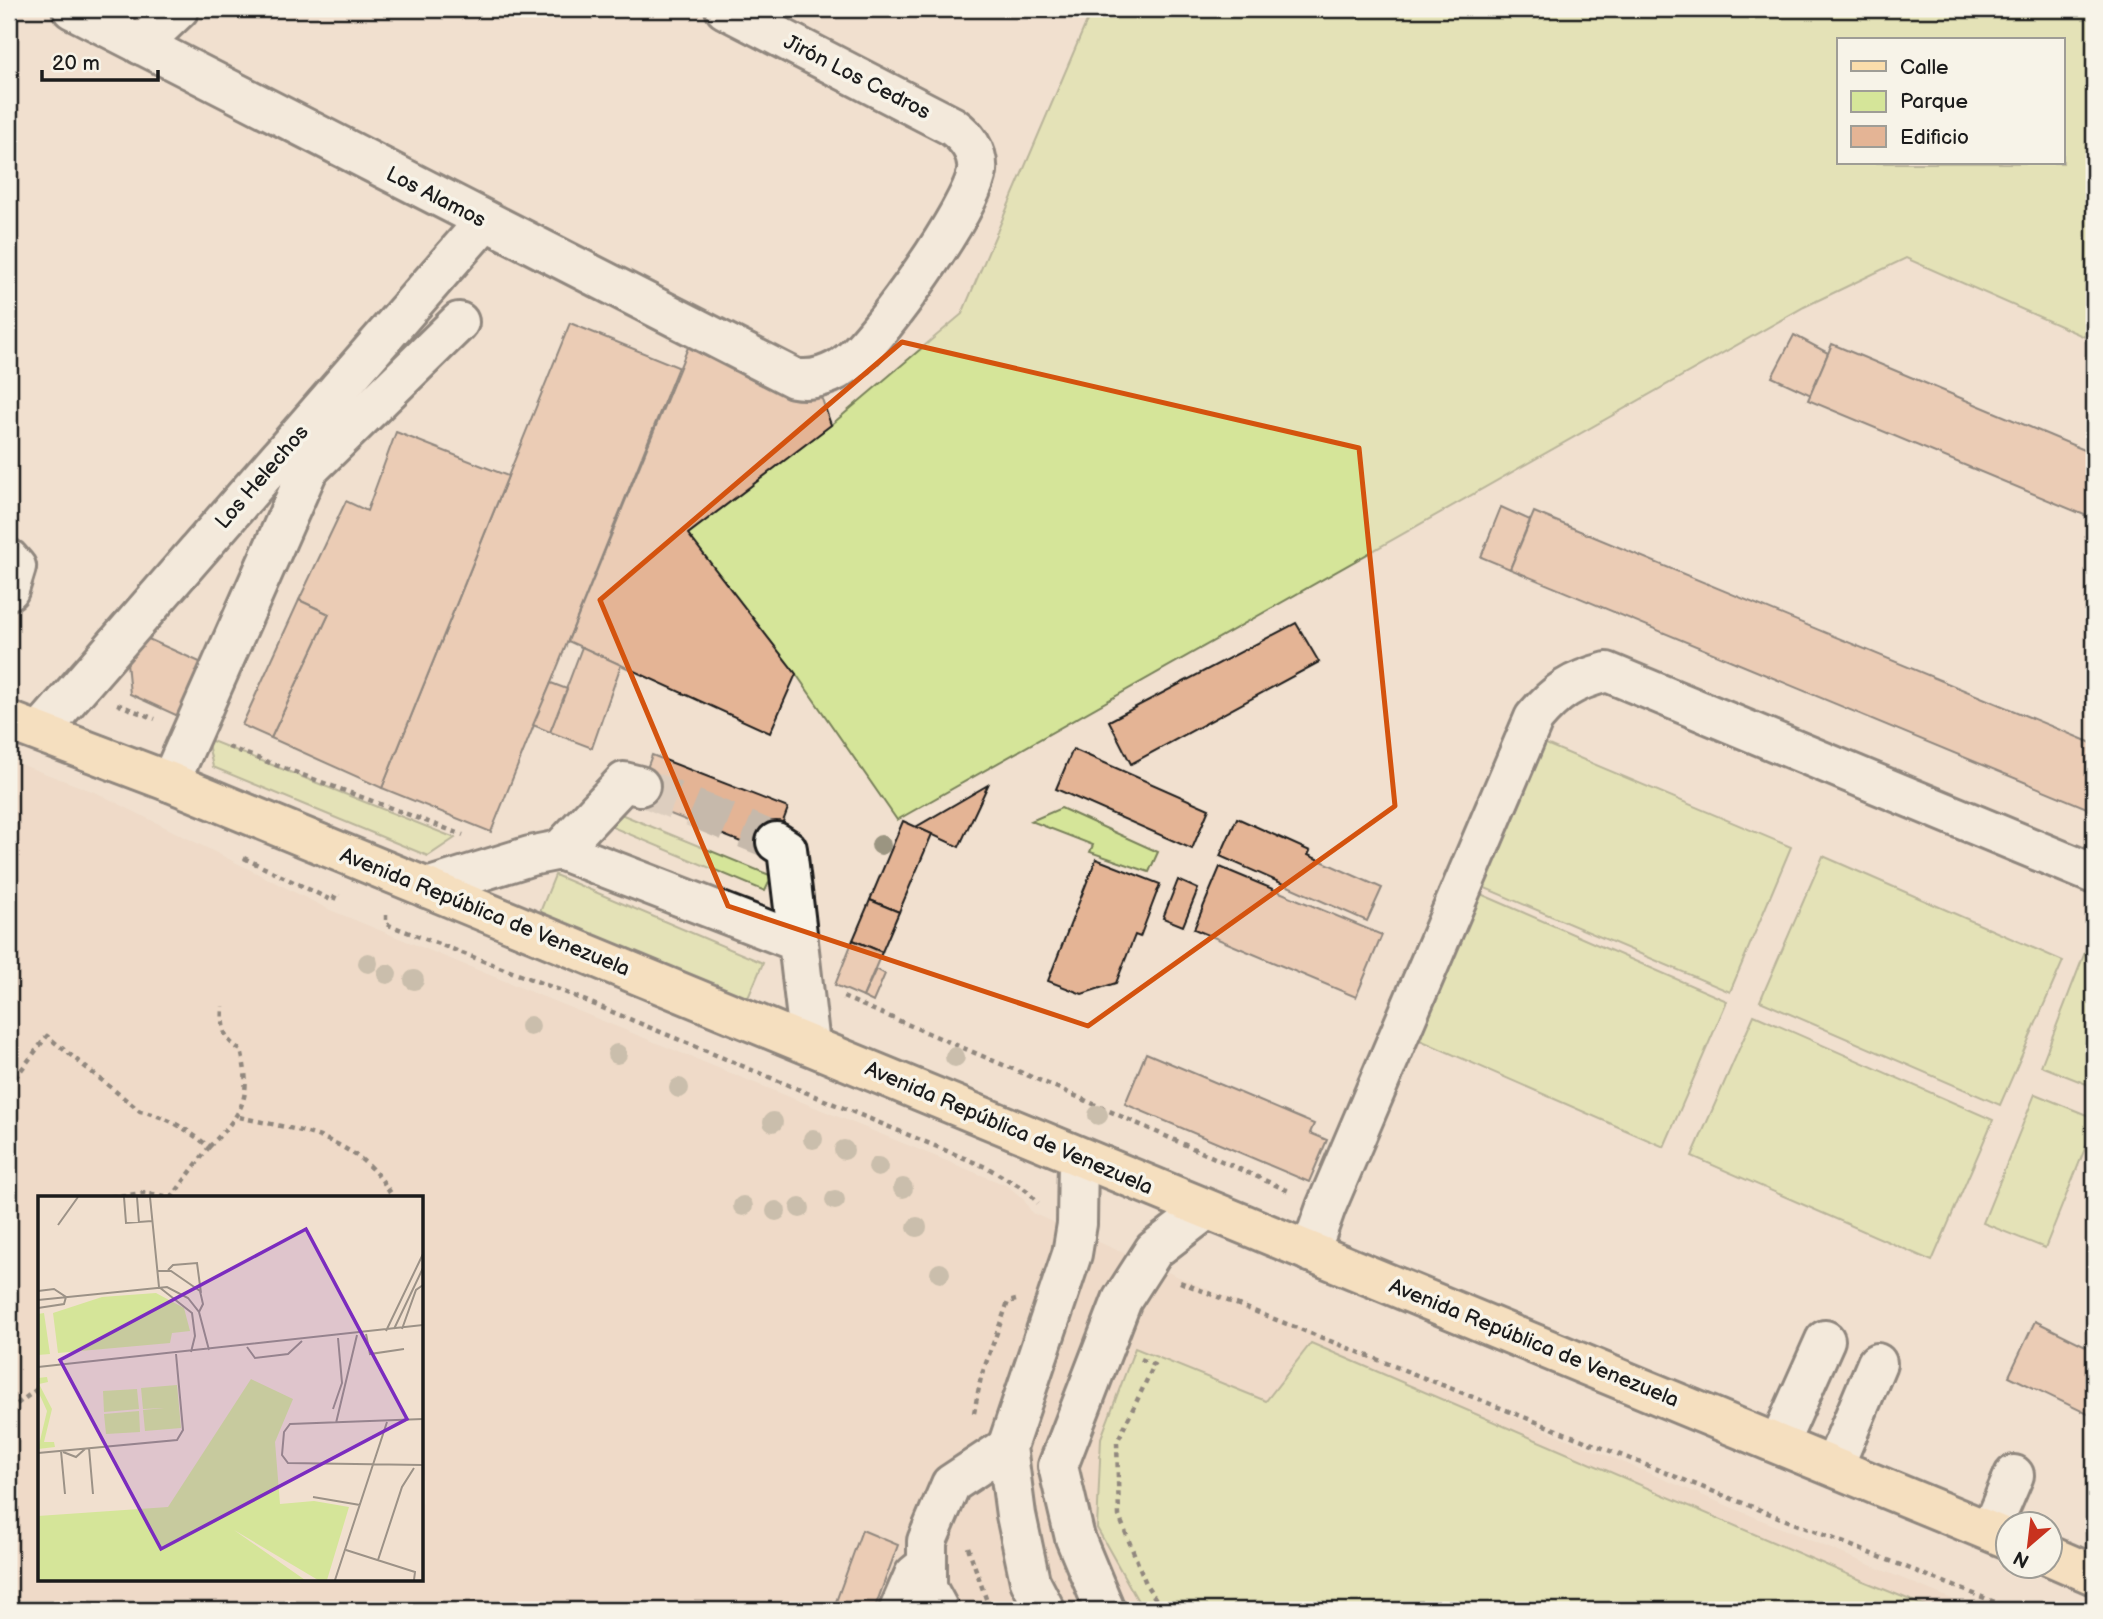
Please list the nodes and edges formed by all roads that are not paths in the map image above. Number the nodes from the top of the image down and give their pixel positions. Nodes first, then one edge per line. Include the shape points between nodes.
1 (72, 9) edge
2 (179, 9) edge
3 (725, 9) edge
4 (141, 45) junction
5 (484, 222) junction
6 (459, 322) dead end
7 (803, 380) joint
8 (9, 559) edge
9 (9, 590) edge
10 (24, 727) edge
11 (170, 782) junction
12 (640, 786) tunnel mouth
13 (776, 842) tunnel mouth
14 (560, 850) junction
15 (2094, 874) edge
16 (427, 888) junction
17 (800, 953) junction
18 (810, 1045) junction
19 (1077, 1157) junction
20 (1206, 1210) junction
21 (1310, 1252) junction
22 (1825, 1340) dead end
23 (1877, 1363) dead end
24 (1779, 1443) junction
25 (1007, 1447) junction
26 (1834, 1466) junction
27 (2014, 1475) dead end
28 (2005, 1510) edge
29 (1994, 1533) edge
30 (2064, 1562) edge
31 (925, 1566) junction
32 (2094, 1575) edge
33 (899, 1610) edge
34 (939, 1610) edge
35 (1045, 1610) edge
36 (1105, 1610) edge

1 - 4 street, Los Alamos
2 - 4 street
3 - 7 street, Jirón Los Cedros via 952,126 967,140 976,159 976,174 966,198 909,292 866,346 839,369
4 - 5 street, Los Alamos
5 - 7 street, Los Alamos
5 - 10 street, Los Helechos via 77,689
6 - 11 street via 308,470
8 - 9 street via 16,567
10 - 11 main road, Avenida República de Venezuela
11 - 16 main road, Avenida República de Venezuela
12 - 14 street via 624,782
13 - 17 street via 787,849
14 - 16 street
14 - 17 street
15 - 21 street via 1607,673 1576,680 1534,718
16 - 18 main road, Avenida República de Venezuela
17 - 18 street
18 - 19 main road, Avenida República de Venezuela
19 - 20 main road, Avenida República de Venezuela
19 - 25 street via 1074,1239 1041,1353
20 - 21 main road, Avenida República de Venezuela
20 - 36 street via 1154,1250 1122,1300 1058,1466 1075,1538
21 - 24 main road, Avenida República de Venezuela
22 - 24 street
23 - 26 street
24 - 26 main road, Avenida República de Venezuela
25 - 31 street via 951,1484 927,1541
25 - 35 street via 1030,1581
26 - 29 main road, Avenida República de Venezuela
27 - 28 street
30 - 32 main road
31 - 33 street via 914,1575
31 - 34 street via 927,1588

